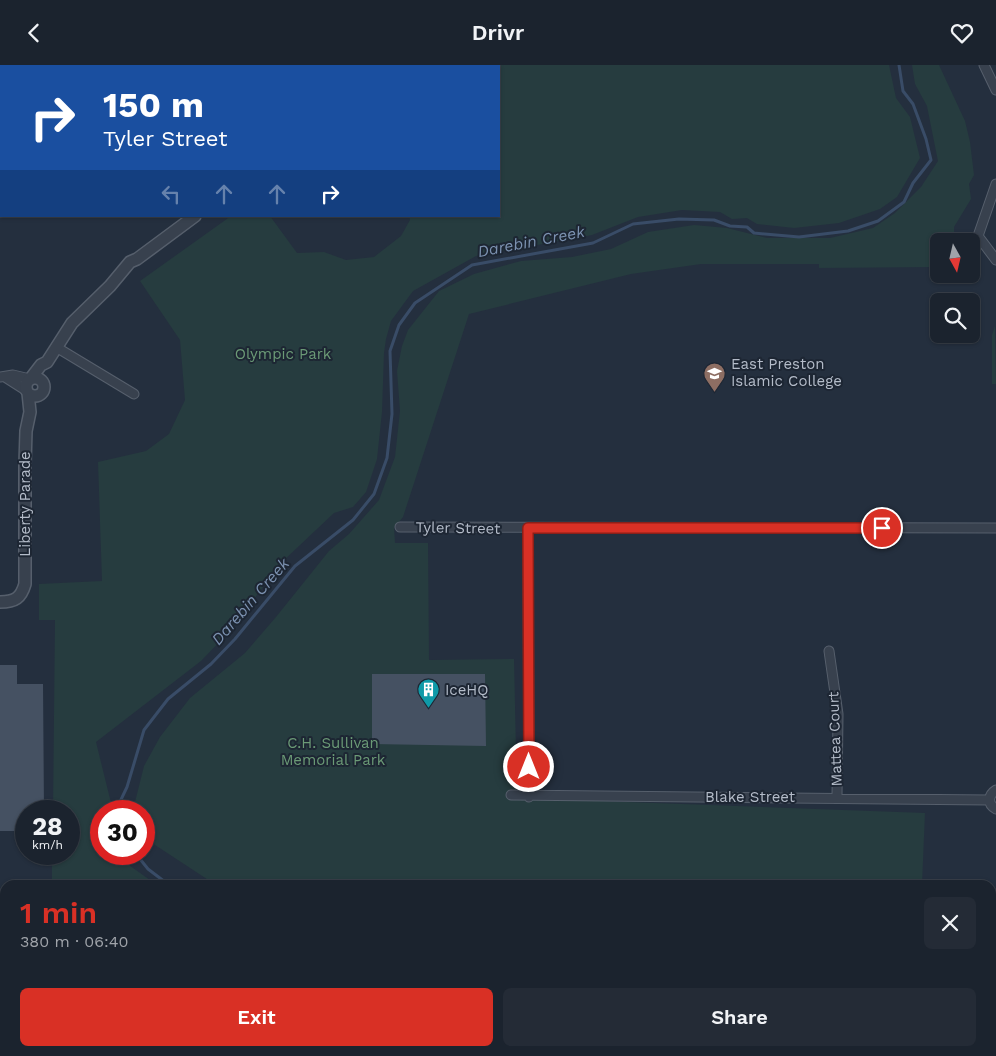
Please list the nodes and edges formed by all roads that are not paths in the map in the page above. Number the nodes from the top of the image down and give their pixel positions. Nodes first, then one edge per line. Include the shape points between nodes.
1 (984, 65) edge
2 (996, 90) edge
3 (996, 184) edge
4 (194, 217) edge
5 (996, 260) edge
6 (56, 347) junction
7 (47, 362) junction
8 (2, 377) edge
9 (31, 378) junction
10 (44, 384) junction
11 (31, 393) junction
12 (134, 394) dead end
13 (400, 527) dead end
14 (528, 528) junction
15 (996, 528) edge
16 (0, 602) edge
17 (829, 651) dead end
18 (996, 790) edge
19 (511, 795) dead end
20 (528, 797) junction
21 (837, 797) junction
22 (990, 800) junction
23 (996, 809) edge

1 - 2 street
3 - 5 street via 978,236
4 - 6 street via 137,259 124,281 110,286 80,314
6 - 7 street
6 - 12 street
7 - 9 street
7 - 10 street
8 - 9 street
8 - 11 street
9 - 10 street via 39,378
9 - 11 street via 26,384
10 - 11 street via 44,389
11 - 16 street, Liberty Parade via 25,456 26,575 20,597
13 - 14 street, Tyler Street
14 - 15 street, Tyler Street
14 - 20 street
17 - 21 street, Mattea Court via 838,714
18 - 22 street
19 - 20 street, Blake Street
20 - 21 street, Blake Street
21 - 22 street, Blake Street
22 - 23 street

